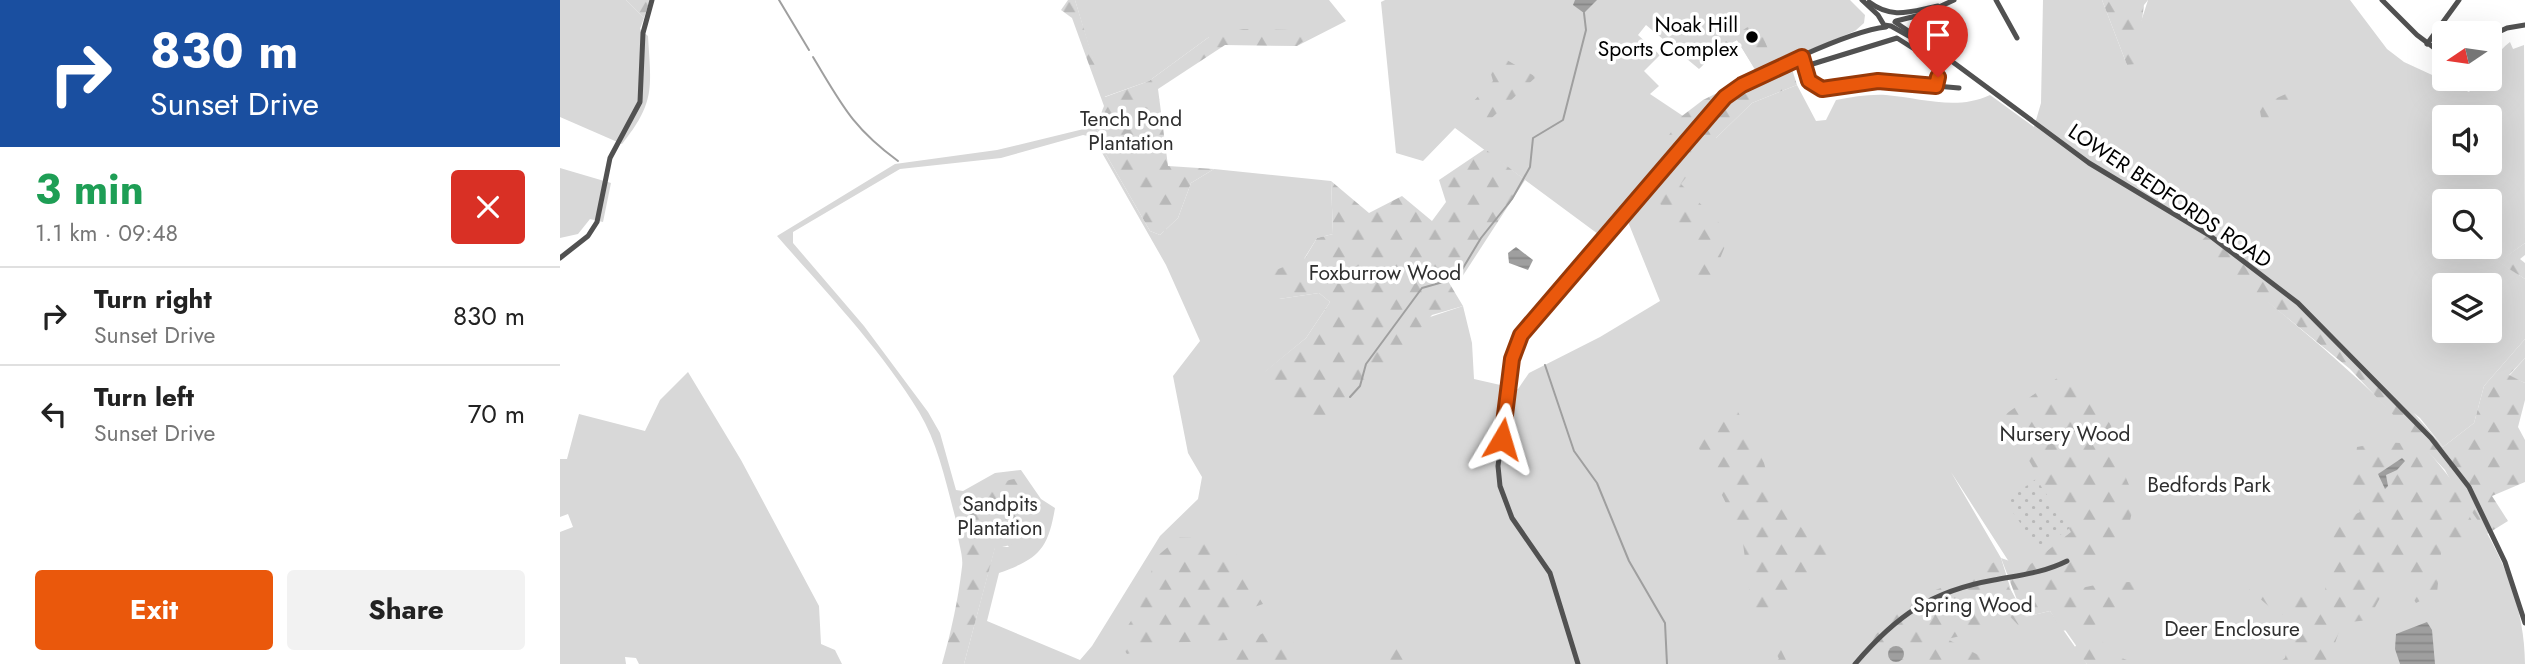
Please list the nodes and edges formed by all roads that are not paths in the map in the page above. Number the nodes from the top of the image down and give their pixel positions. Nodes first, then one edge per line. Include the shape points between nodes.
1 (652, 0) edge
2 (1864, 0) edge
3 (1954, 0) edge
4 (1996, 0) edge
5 (2382, 0) edge
6 (2459, 0) edge
7 (1938, 6) junction
8 (1924, 14) junction
9 (1881, 19) junction
10 (1891, 20) junction
11 (2525, 25) edge
12 (2502, 30) edge
13 (1860, 34) junction
14 (2017, 38) dead end
15 (1924, 40) junction
16 (2427, 44) junction
17 (2432, 47) edge
18 (1940, 54) junction
19 (1802, 57) junction
20 (1806, 66) junction
21 (1936, 86) junction
22 (1959, 88) dead end
23 (560, 258) edge
24 (2067, 561) dead end
25 (2525, 623) edge
26 (1578, 664) edge
27 (1854, 664) edge

1 - 23 street via 643,33 640,102 610,158 597,222 588,236
2 - 9 street
2 - 10 street
3 - 7 street
4 - 14 street
5 - 16 street
6 - 16 street
7 - 8 street
7 - 10 street
8 - 10 street
8 - 15 street via 1919,27
9 - 10 street
9 - 10 street
9 - 13 street
10 - 13 street
10 - 15 street, LOWER BEDFORDS ROAD
10 - 18 street, LOWER BEDFORDS ROAD
11 - 12 street
13 - 19 street
15 - 18 street, LOWER BEDFORDS ROAD
16 - 17 street
18 - 25 street, LOWER BEDFORDS ROAD via 2089,163 2209,236 2298,303 2431,438 2469,487 2504,562
19 - 20 street
19 - 26 street via 1742,85 1709,112 1515,346 1498,466 1500,486 1512,518 1550,573
20 - 21 street via 1809,81 1822,89 1878,81
20 - 21 street via 1898,37 1930,60 1938,77
21 - 22 street
24 - 27 street via 1935,596 1897,620

